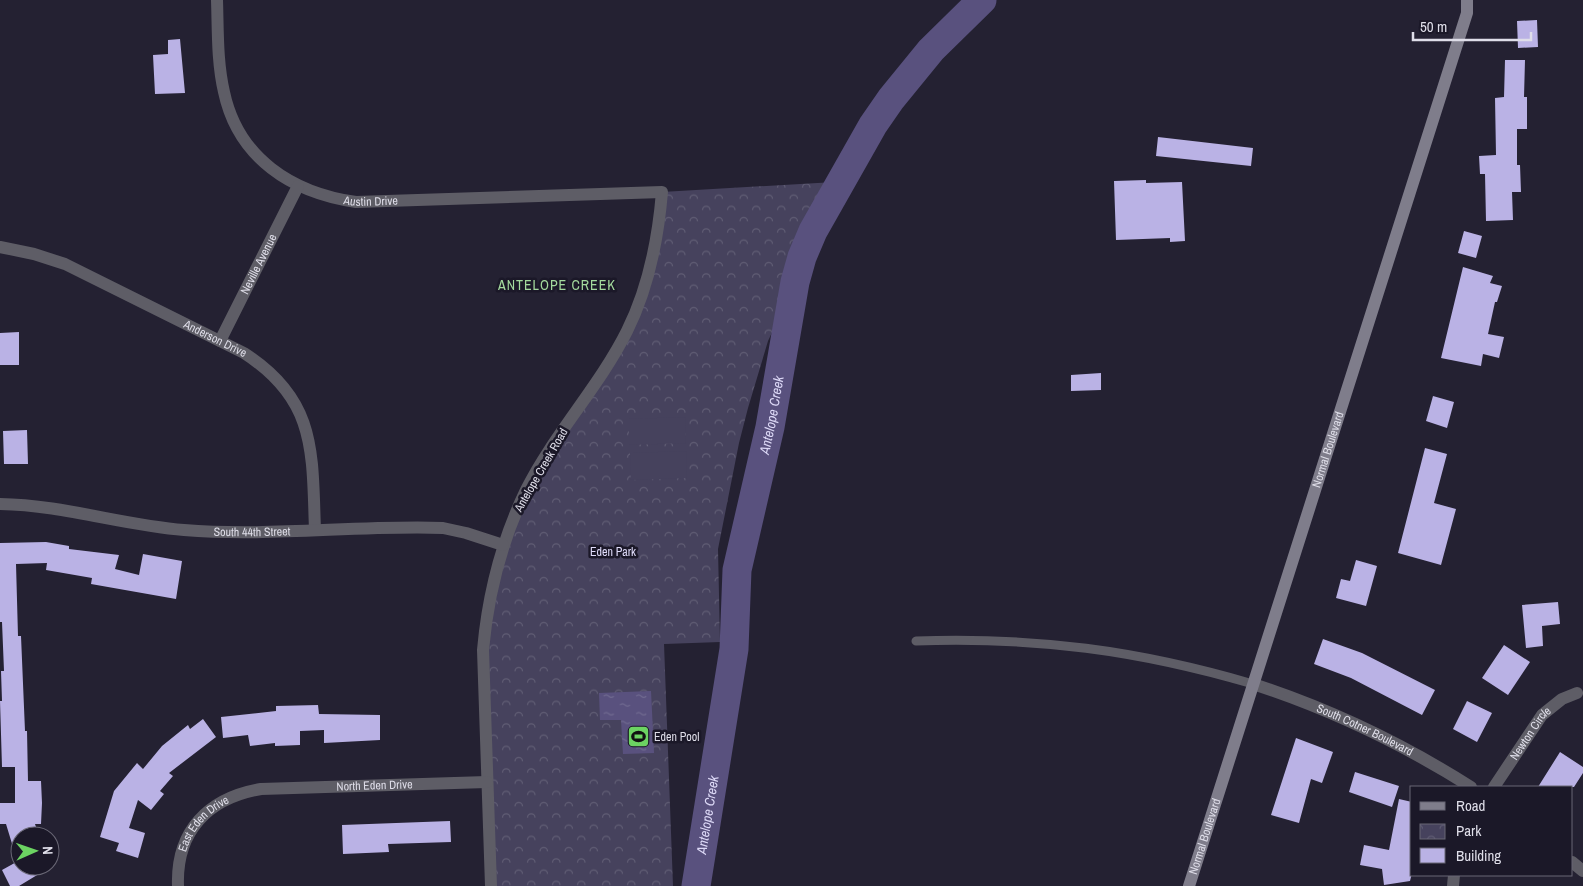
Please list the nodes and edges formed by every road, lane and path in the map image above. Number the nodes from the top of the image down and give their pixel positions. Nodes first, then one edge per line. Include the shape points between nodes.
1 (217, 0) edge
2 (1468, 0) edge
3 (1476, 0) edge
4 (1467, 13) junction
5 (298, 186) junction
6 (662, 192) joint
7 (0, 247) edge
8 (220, 341) junction
9 (0, 504) edge
10 (315, 530) junction
11 (502, 545) junction
12 (916, 641) dead end
13 (1253, 684) junction
14 (1577, 693) dead end
15 (487, 782) junction
16 (1469, 786) edge
17 (1495, 786) edge
18 (261, 789) joint
19 (1573, 863) edge
20 (1583, 871) edge
21 (178, 886) edge
22 (491, 886) edge
23 (1189, 886) edge

1 - 5 street, Austin Drive via 220,68 232,116 243,138 259,158
2 - 4 main road, Normal Boulevard
3 - 4 main road, Normal Boulevard
4 - 13 main road, Normal Boulevard
5 - 6 street, Austin Drive via 331,199 356,202
5 - 8 street, Neville Avenue
6 - 11 street, Antelope Creek Road via 653,262 628,330 550,448 526,489
7 - 8 street, Anderson Drive via 66,264
8 - 10 street, Anderson Drive via 267,369 285,388 300,413 312,455
9 - 10 street, South 44th Street via 66,509 183,530 226,533
10 - 11 street, South 44th Street via 443,528
11 - 15 street, Antelope Creek Road via 486,611 483,650
12 - 13 lane via 1002,640 1099,648 1204,669
13 - 16 street, South Cotner Boulevard via 1368,729
13 - 23 main road, Normal Boulevard
14 - 17 street, Newton Circle via 1562,699 1542,715
15 - 18 street, North Eden Drive
15 - 22 street, Antelope Creek Road
18 - 21 street, East Eden Drive via 224,799 195,825 180,856
19 - 20 street

